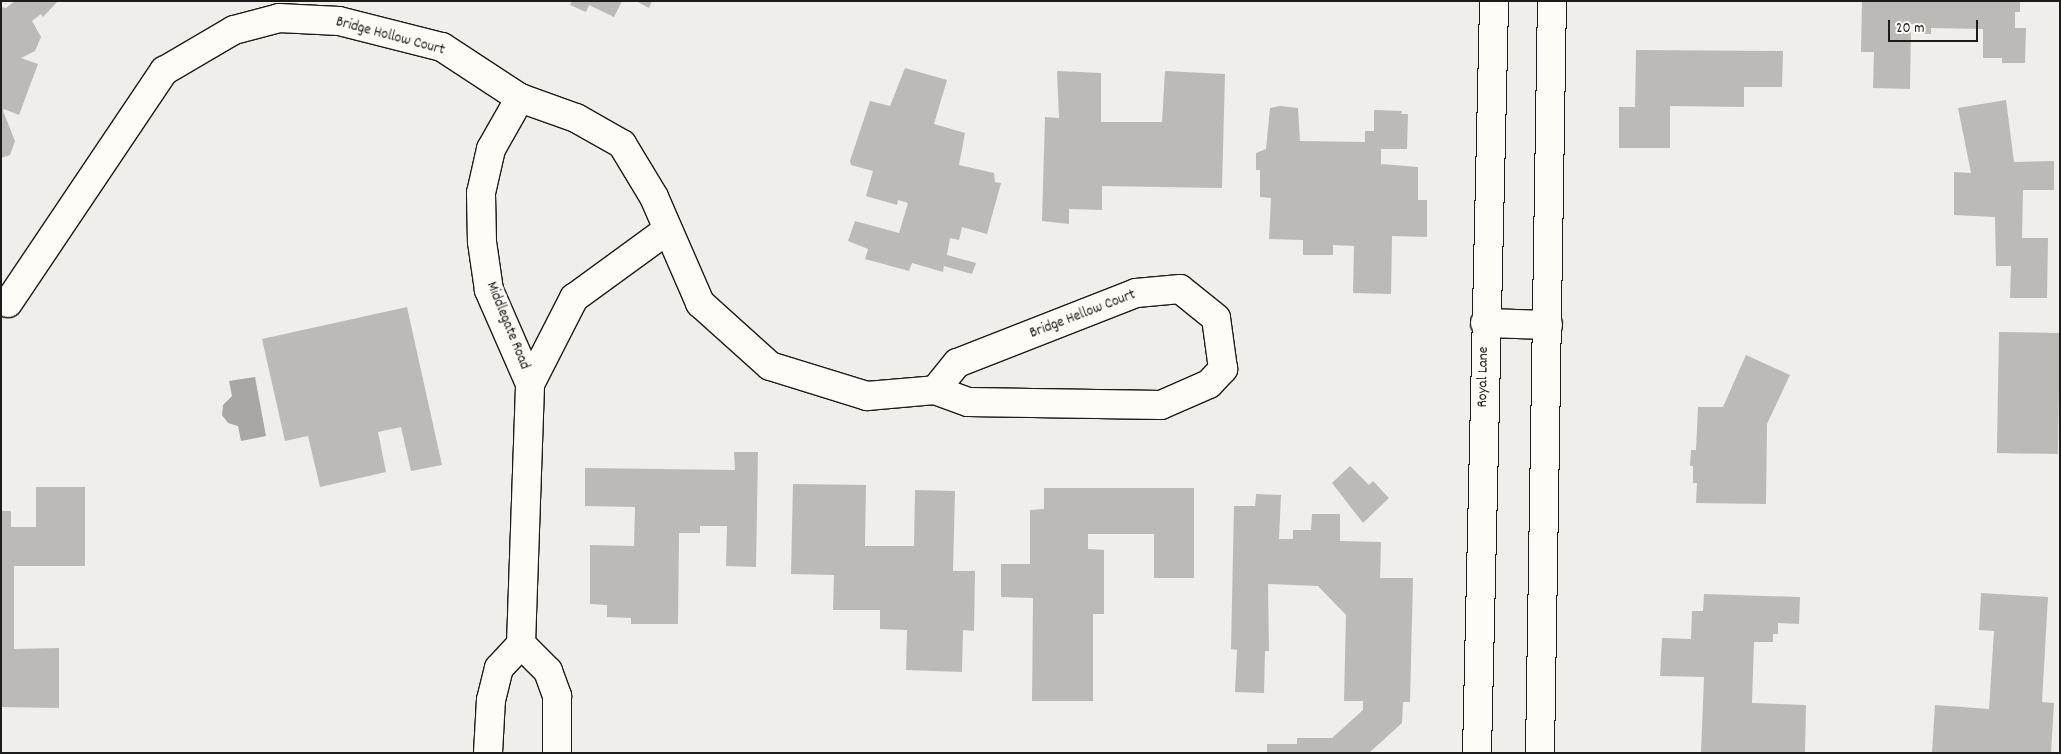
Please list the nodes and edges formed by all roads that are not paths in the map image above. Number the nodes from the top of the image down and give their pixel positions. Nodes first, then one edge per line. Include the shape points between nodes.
1 (1494, 1) edge
2 (1552, 1) edge
3 (520, 98) junction
4 (666, 231) junction
5 (8, 303) dead end
6 (1485, 322) junction
7 (1548, 325) junction
8 (530, 384) junction
9 (935, 390) junction
10 (521, 644) junction
11 (488, 753) edge
12 (557, 753) edge
13 (1477, 753) edge
14 (1540, 753) edge

1 - 6 street, Royal Lane
2 - 7 street
3 - 4 street, Bridge Hollow Court via 576,118 622,144 654,197
3 - 5 street, Bridge Hollow Court via 442,47 338,21 280,18 234,30 164,72
3 - 8 street, Middlegate Road via 491,149 481,193 482,222 489,290
4 - 8 street, Middlegate Road via 574,298
4 - 9 street, Bridge Hollow Court via 700,303 770,366 868,396
6 - 7 street
6 - 13 street, Royal Lane
7 - 14 street
8 - 10 street, Middlegate Road
9 - 9 street, Bridge Hellow Court via 968,402 1161,405 1209,384 1223,369 1216,318 1180,289 1136,293 958,363
10 - 11 street via 499,668 491,700
10 - 12 street via 548,671 557,696

